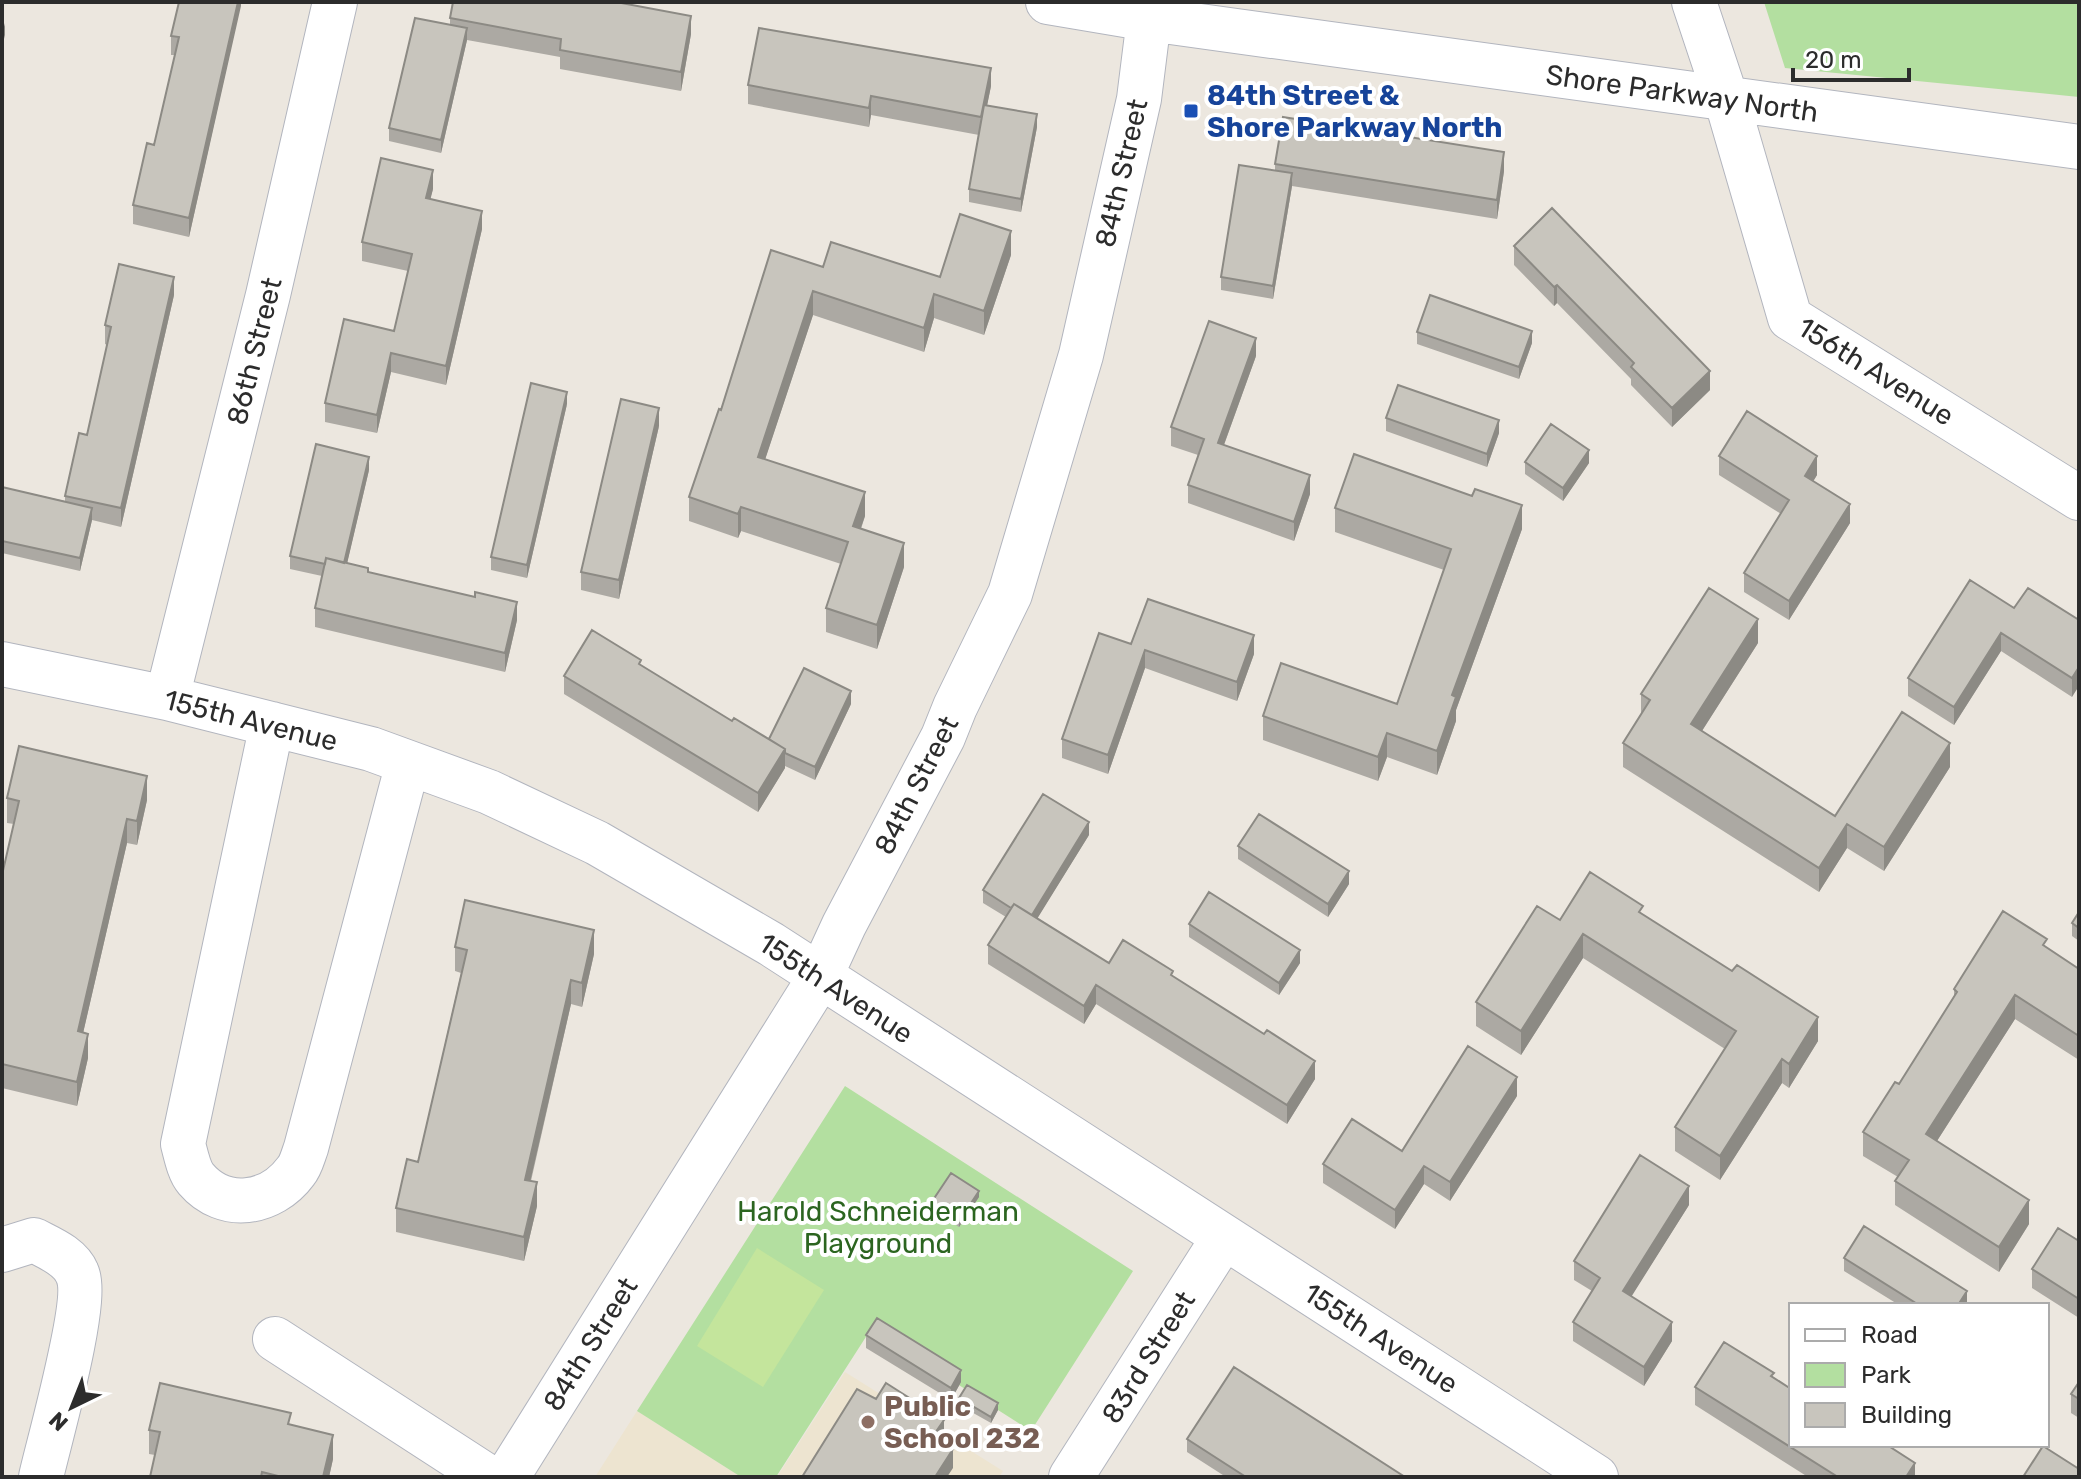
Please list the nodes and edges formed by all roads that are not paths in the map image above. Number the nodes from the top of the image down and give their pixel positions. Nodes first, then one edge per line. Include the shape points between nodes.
1 (335, 2) edge
2 (1048, 2) edge
3 (1694, 2) edge
4 (1149, 19) junction
5 (1726, 98) junction
6 (2079, 147) edge
7 (2079, 498) edge
8 (5, 676) edge
9 (167, 698) junction
10 (272, 724) junction
11 (408, 763) junction
12 (820, 977) junction
13 (1224, 1237) junction
14 (2, 1250) edge
15 (275, 1339) dead end
16 (41, 1477) edge
17 (488, 1477) edge
18 (507, 1477) edge
19 (1071, 1477) edge
20 (1596, 1477) edge

1 - 9 street, 86th Street
2 - 4 street, Shore Parkway North
3 - 5 street, 156th Avenue
4 - 5 street, Shore Parkway North
4 - 12 street, 84th Street via 1139,99 1081,355 1010,594
5 - 6 street, Shore Parkway North
5 - 7 street, 156th Avenue via 1790,318
8 - 9 street, 155th Avenue
9 - 10 street, 155th Avenue
10 - 11 street, 155th Avenue
10 - 11 street via 183,1144 193,1177 216,1198 247,1202 277,1192 297,1170
11 - 12 street, 155th Avenue via 489,792 597,843
12 - 13 street, 155th Avenue
12 - 18 street, 84th Street
13 - 19 street, 83rd Street
13 - 20 street, 155th Avenue
14 - 16 street via 34,1240 61,1254 78,1273 80,1310
15 - 17 street

